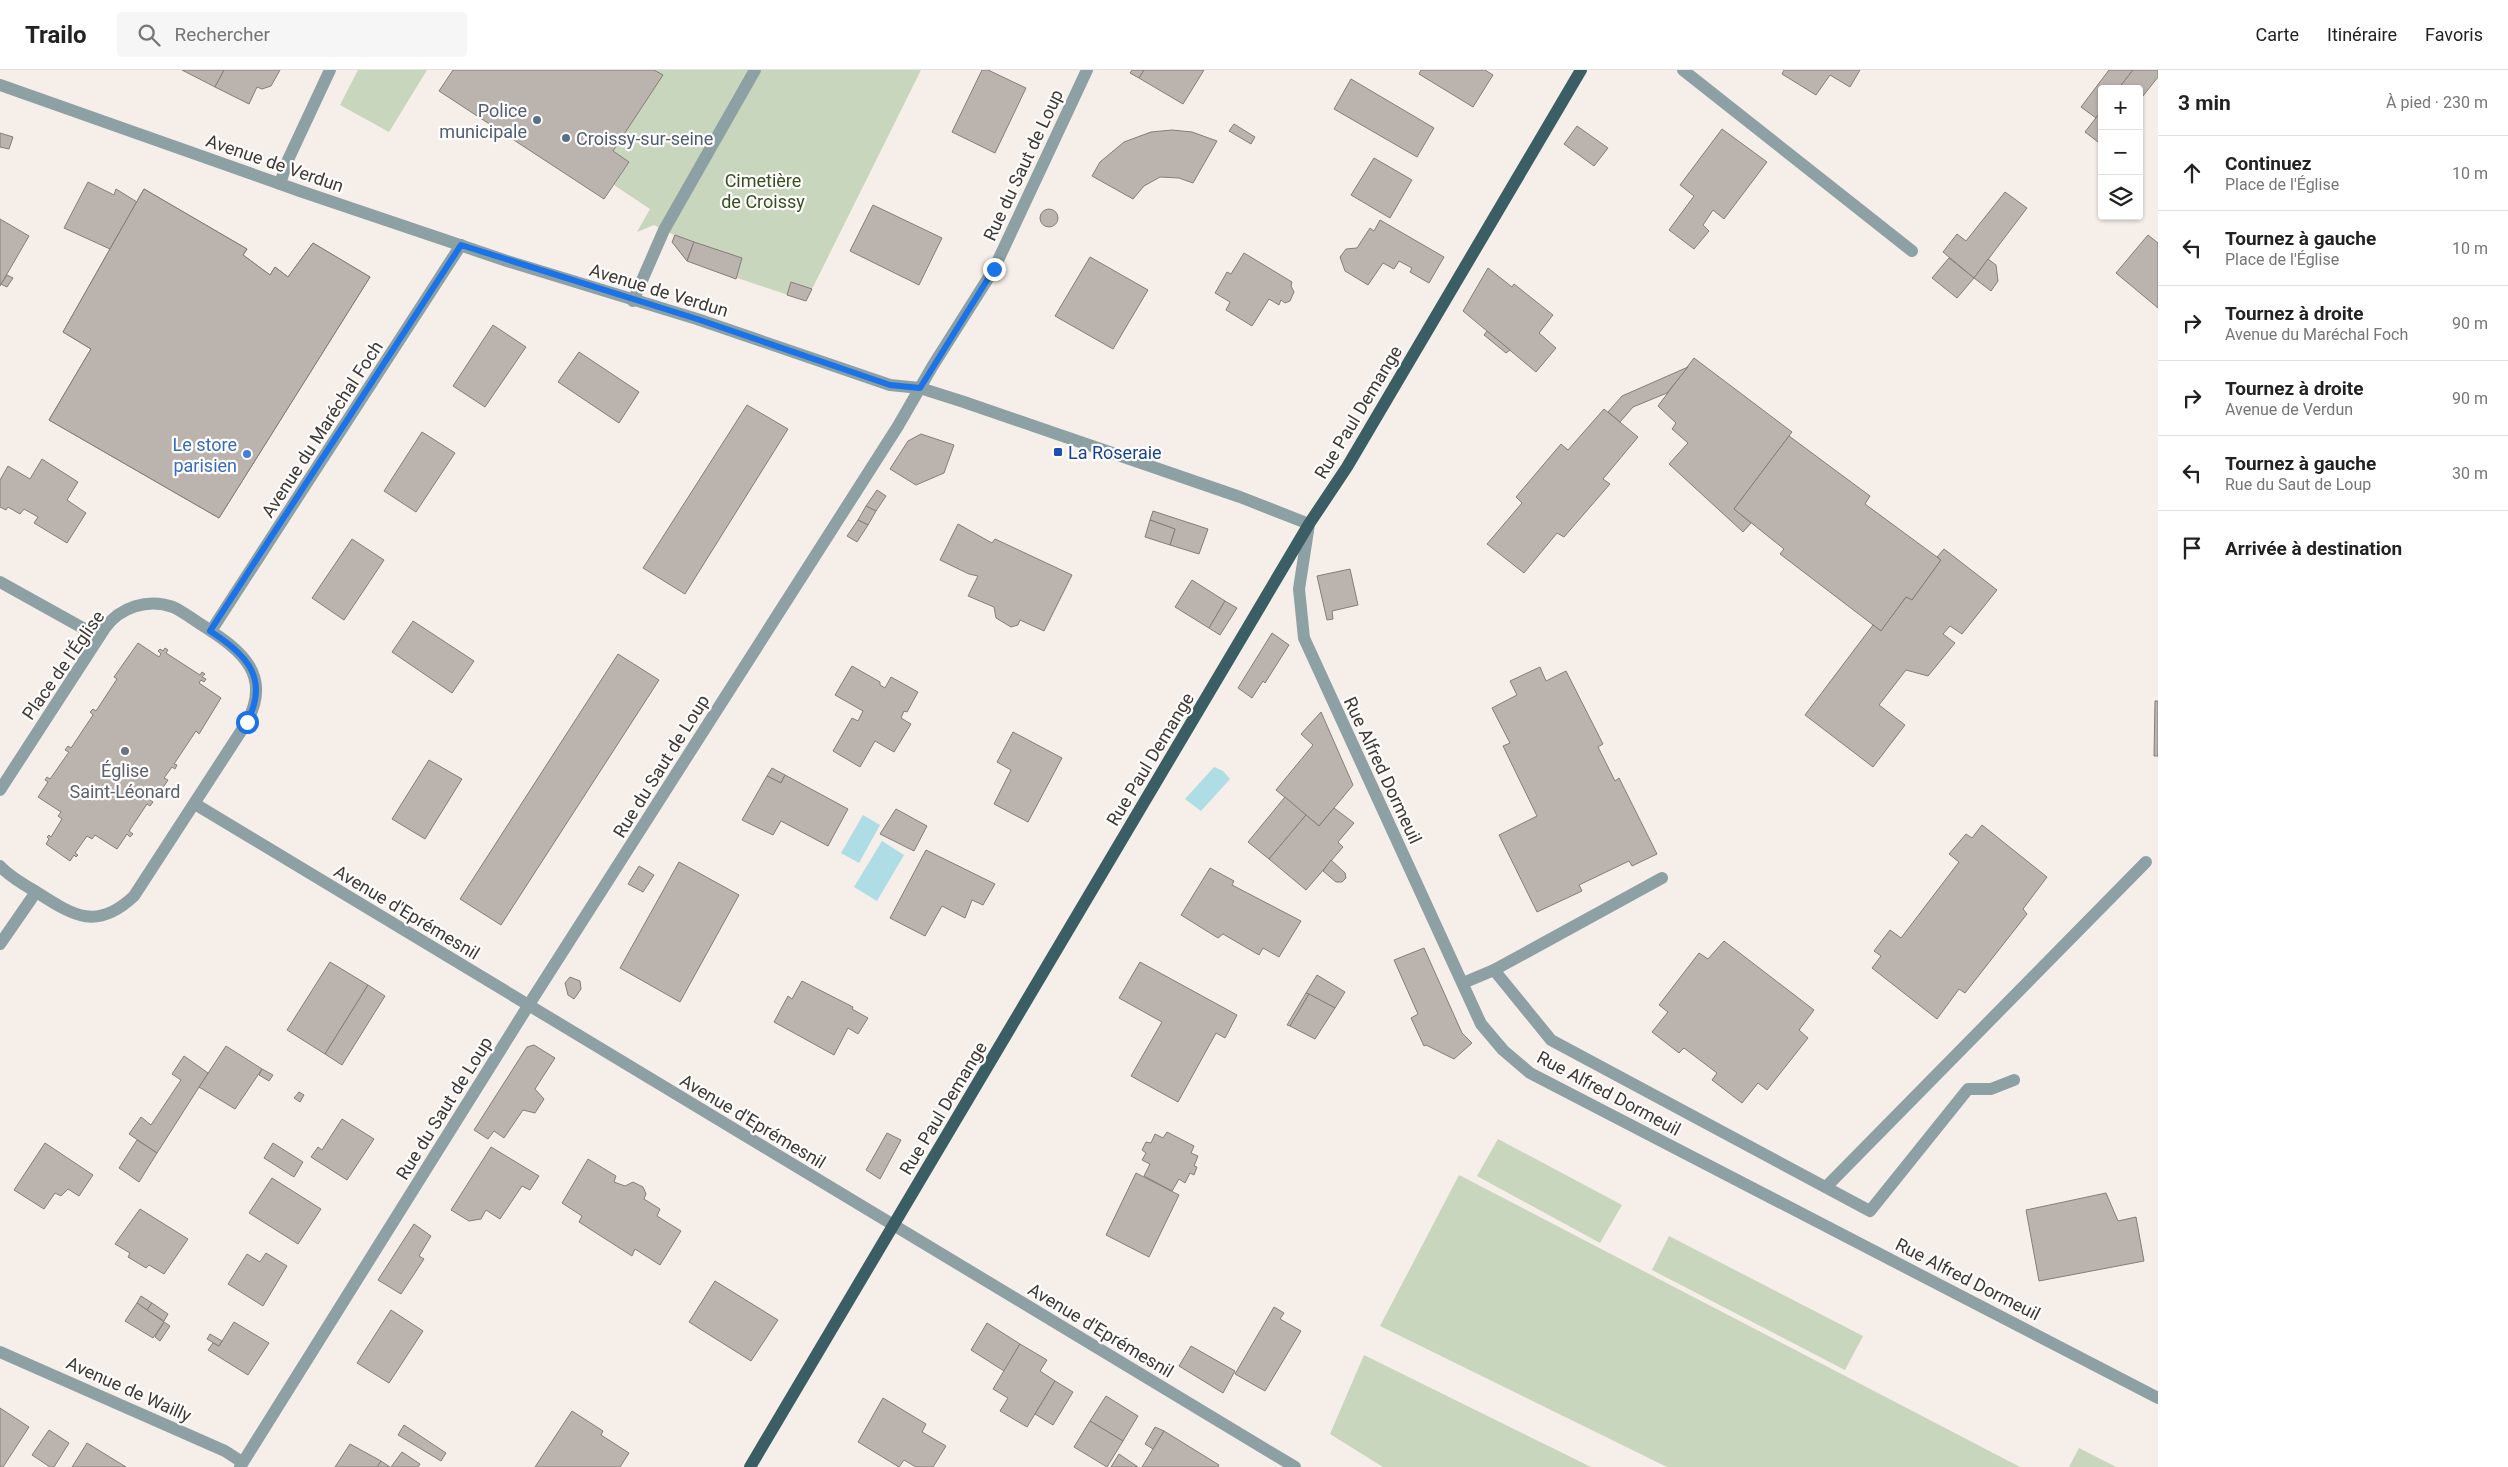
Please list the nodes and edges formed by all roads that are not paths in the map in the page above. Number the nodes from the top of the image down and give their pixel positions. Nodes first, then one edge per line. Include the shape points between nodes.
1 (330, 70) edge
2 (755, 70) edge
3 (1087, 70) edge
4 (1581, 70) edge
5 (1683, 70) edge
6 (0, 84) edge
7 (280, 184) junction
8 (461, 245) junction
9 (1912, 250) dead end
10 (634, 301) junction
11 (920, 388) junction
12 (1309, 524) junction
13 (0, 582) edge
14 (210, 631) junction
15 (99, 637) junction
16 (0, 790) edge
17 (195, 804) junction
18 (2146, 862) dead end
19 (0, 866) edge
20 (1662, 878) dead end
21 (36, 892) junction
22 (0, 944) edge
23 (1494, 970) junction
24 (1463, 984) junction
25 (528, 1006) junction
26 (2014, 1080) dead end
27 (1826, 1187) junction
28 (894, 1225) junction
29 (0, 1352) edge
30 (2158, 1398) edge
31 (241, 1464) edge
32 (750, 1467) edge
33 (1295, 1467) edge

1 - 7 street
2 - 10 street via 664,230
3 - 11 street, Rue du Saut de Loup via 994,269
4 - 12 main road, Rue Paul Demange via 1347,467
5 - 9 street
6 - 7 street, Avenue de Verdun
7 - 8 street, Avenue de Verdun
8 - 10 street, Avenue de Verdun
8 - 14 street, Avenue du Maréchal Foch
10 - 11 street, Avenue de Verdun via 697,319 890,385
11 - 12 street, Avenue de Verdun
11 - 25 street, Rue du Saut de Loup
12 - 24 street, Rue Alfred Dormeuil via 1300,589 1304,638
12 - 28 main road, Rue Paul Demange
13 - 15 street
14 - 15 street, Place de l'Église via 172,607 152,604 125,610
14 - 17 street, Place de l'Église via 236,648 246,659 255,679 256,697 247,722
15 - 16 street, Place de l'Église
17 - 21 street, Place de l'Église via 134,896 118,909 98,916 77,915 64,911
17 - 25 street, Avenue d'Eprémesnil
18 - 27 street
19 - 21 street, Place de l'Église
20 - 23 street
21 - 22 street
23 - 24 street
23 - 27 street via 1551,1040
24 - 30 street, Rue Alfred Dormeuil via 1481,1024 1503,1050 1530,1073
25 - 28 street, Avenue d'Eprémesnil
25 - 31 street, Rue du Saut de Loup
26 - 27 street via 1991,1089 1968,1089 1870,1212
28 - 32 main road, Rue Paul Demange
28 - 33 street, Avenue d'Eprémesnil
29 - 31 street, Avenue de Wailly via 225,1451

